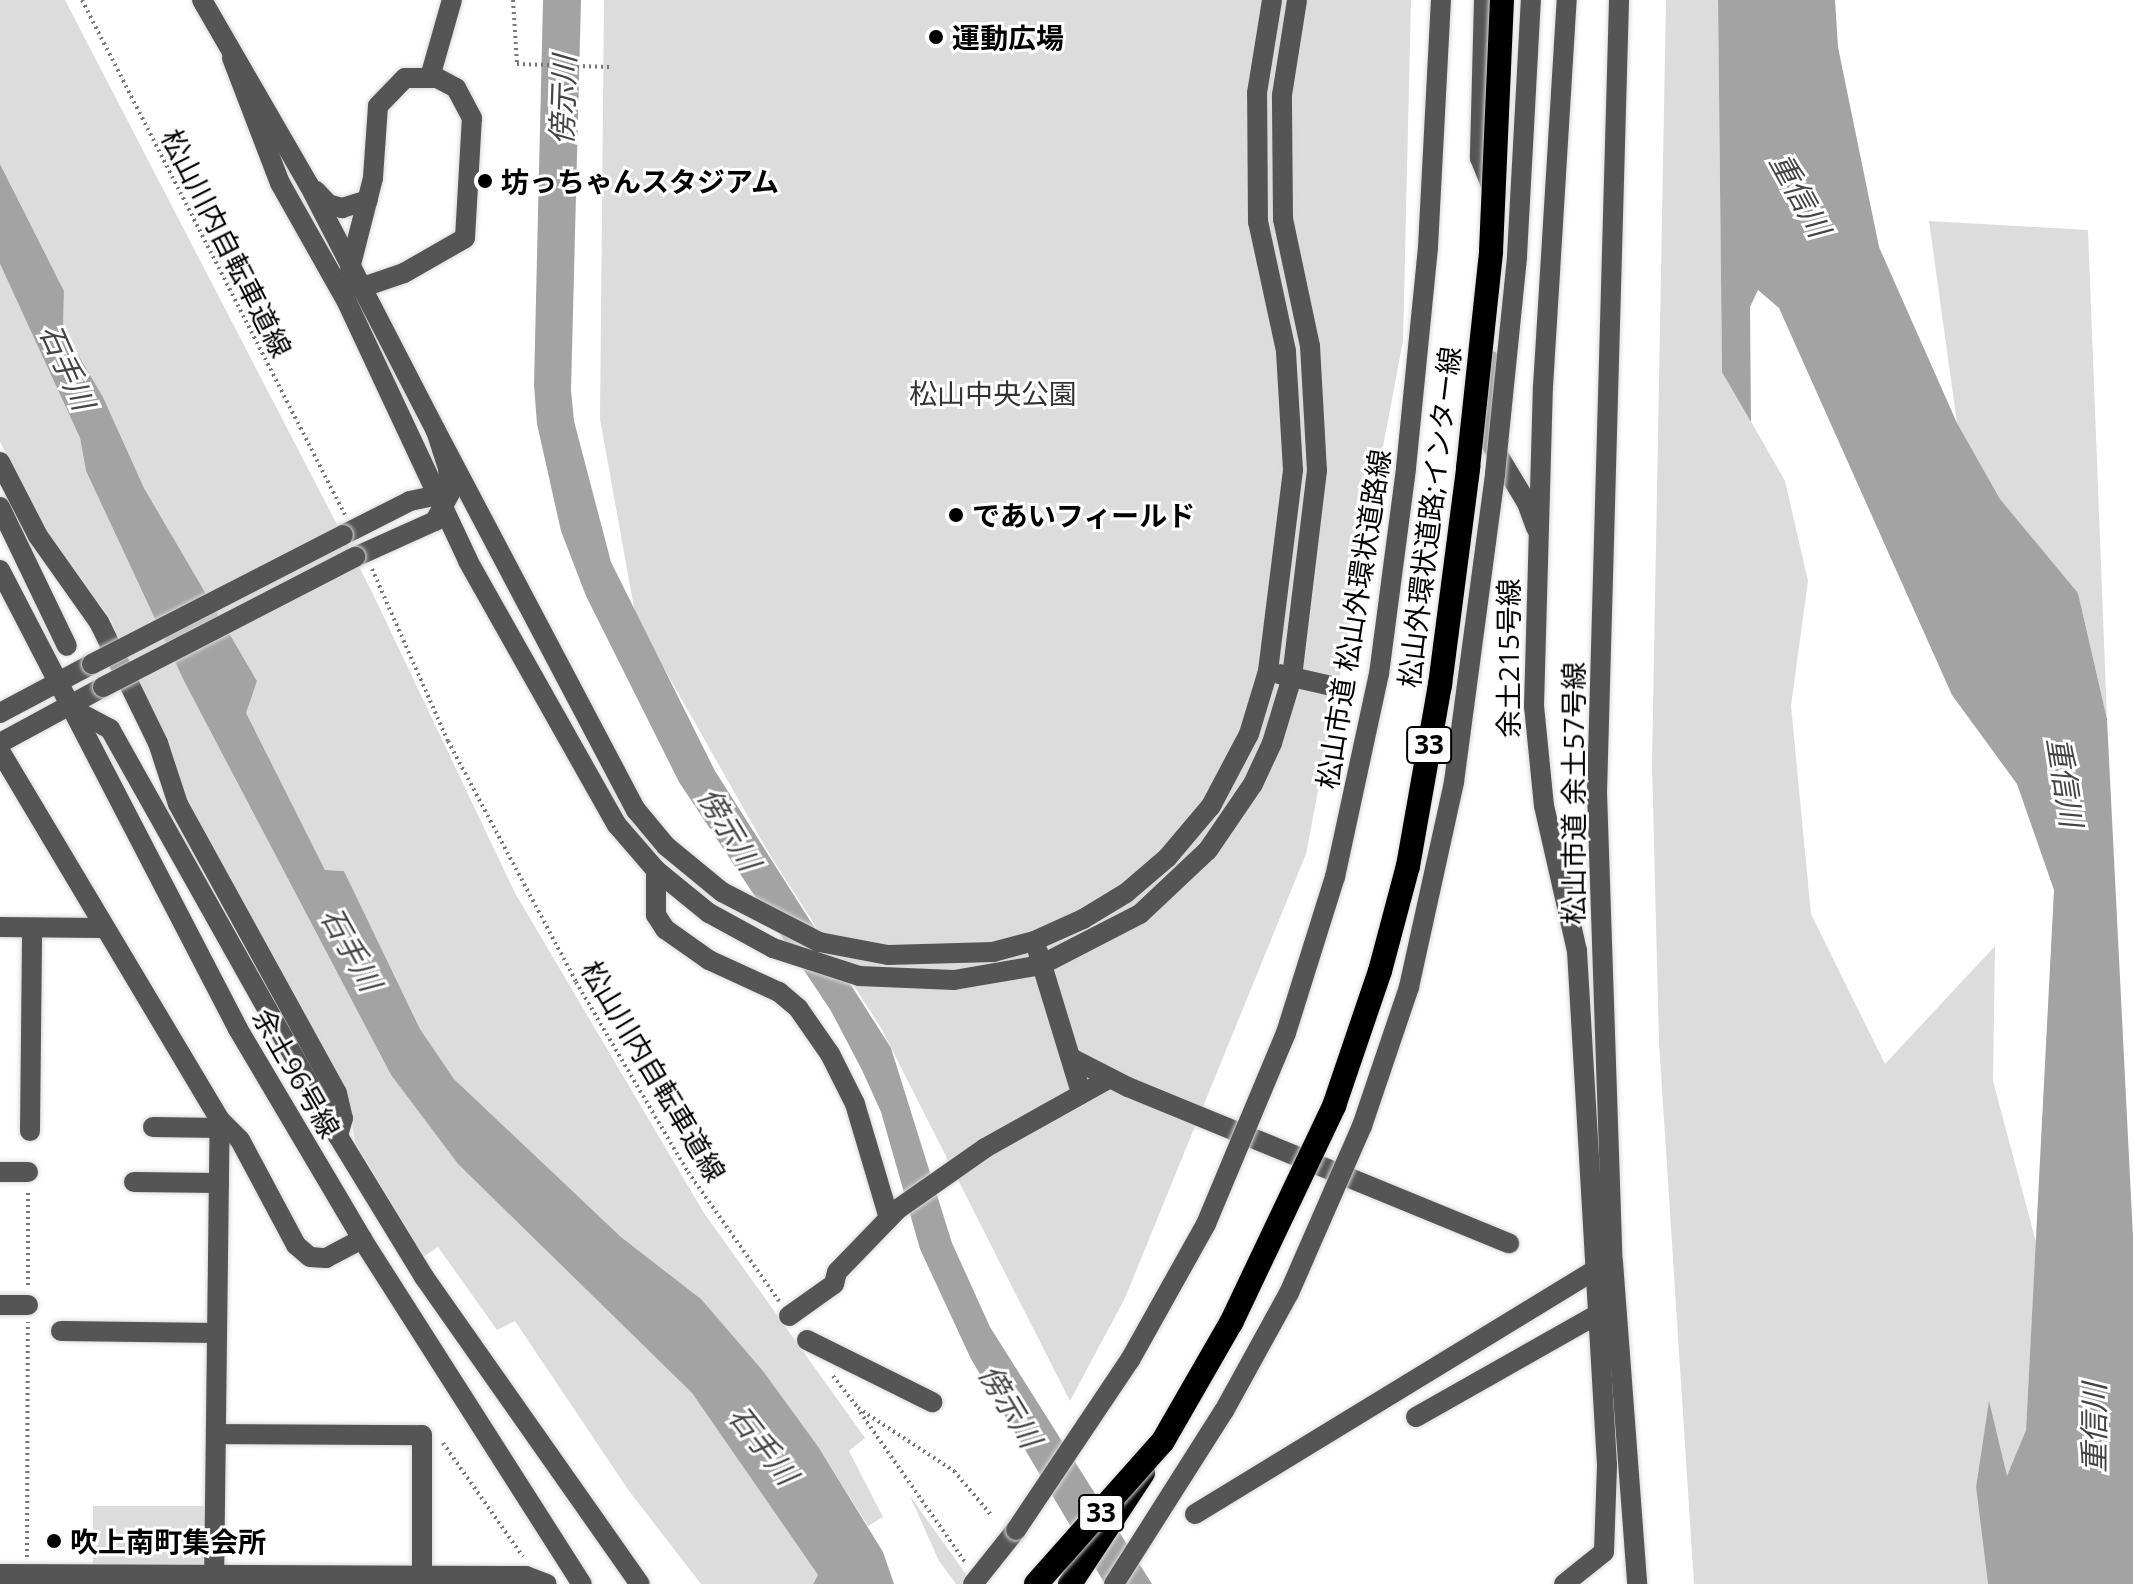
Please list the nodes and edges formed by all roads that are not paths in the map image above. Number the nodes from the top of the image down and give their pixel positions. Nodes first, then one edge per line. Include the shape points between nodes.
1 (202, 0) edge
2 (452, 0) edge
3 (1272, 0) edge
4 (1297, 0) edge
5 (1441, 0) edge
6 (1484, 0) edge
7 (1502, 0) edge
8 (1531, 0) edge
9 (1567, 0) edge
10 (1619, 0) edge
11 (232, 58) junction
12 (430, 77) junction
13 (309, 185) junction
14 (368, 200) junction
15 (350, 264) junction
16 (404, 273) junction
17 (345, 287) junction
18 (383, 326) junction
19 (436, 431) junction
20 (419, 454) junction
21 (0, 462) edge
22 (444, 498) junction
23 (410, 501) junction
24 (0, 507) edge
25 (478, 508) junction
26 (1537, 532) junction
27 (398, 534) junction
28 (468, 561) junction
29 (0, 570) edge
30 (67, 646) dead end
31 (1268, 671) junction
32 (1292, 677) junction
33 (56, 683) junction
34 (1332, 686) dead end
35 (67, 706) junction
36 (0, 713) edge
37 (3, 744) edge
38 (656, 870) junction
39 (0, 927) edge
40 (32, 928) junction
41 (101, 928) junction
42 (1034, 941) junction
43 (1041, 965) junction
44 (1071, 1058) junction
45 (1110, 1078) junction
46 (1081, 1093) junction
47 (220, 1124) junction
48 (153, 1127) dead end
49 (30, 1131) dead end
50 (338, 1136) junction
51 (255, 1166) junction
52 (0, 1172) edge
53 (28, 1172) road end
54 (219, 1179) junction
55 (134, 1182) dead end
56 (894, 1214) junction
57 (362, 1239) junction
58 (1509, 1243) dead end
59 (1604, 1264) junction
60 (0, 1305) edge
61 (28, 1305) road end
62 (1607, 1309) junction
63 (789, 1316) road end
64 (61, 1331) dead end
65 (217, 1333) junction
66 (807, 1340) dead end
67 (932, 1402) dead end
68 (1416, 1417) dead end
69 (216, 1434) junction
70 (1163, 1441) junction
71 (1195, 1514) dead end
72 (0, 1574) edge
73 (422, 1579) edge
74 (214, 1580) edge
75 (542, 1581) edge
76 (582, 1584) edge
77 (640, 1584) edge
78 (973, 1584) edge
79 (1036, 1584) edge
80 (1070, 1584) edge
81 (1114, 1584) edge
82 (1564, 1584) edge
83 (1637, 1584) edge

1 - 11 street
2 - 12 street
3 - 31 street via 1257,93 1258,222 1286,351 1293,470
4 - 32 street via 1282,95 1283,219 1310,346 1317,471
5 - 78 street, 松山市道 松山外環状道路線, bridge via 1428,247 1406,468 1379,674 1335,877 1286,1033 1206,1224 1130,1360 1016,1530
6 - 26 street via 1480,158 1503,213 1487,437 1527,503
7 - 70 highway, 松山外環状道路;インター線 / 33, bridge via 1491,251 1468,468 1408,866 1334,1106 1232,1321
8 - 81 street, bridge via 1517,256 1495,474 1454,782 1409,987 1362,1126 1289,1293 1224,1411
9 - 26 street, 余土215号線
10 - 59 street, 松山市道 余土57号線 via 1597,792
11 - 13 street
11 - 17 street via 280,183
12 - 14 street via 405,78 378,106
12 - 16 street via 456,88 472,118 469,225 455,246
13 - 14 street via 328,204 342,208
13 - 15 street
14 - 15 street
15 - 17 street
16 - 17 street
16 - 18 street via 384,295
17 - 18 street
17 - 20 street
18 - 19 street
19 - 22 street
19 - 25 street
20 - 22 street
20 - 23 street via 420,481
21 - 50 street via 38,536 92,610 158,743 178,804 337,1093 343,1118
22 - 23 street
22 - 25 street
22 - 27 street via 435,521
22 - 28 street
23 - 33 street, bridge
24 - 30 street
25 - 42 street via 636,810 687,865 743,904 819,942 888,955 949,956
26 - 59 street, 余土215号線 via 1535,757 1577,951
27 - 28 street via 436,535
27 - 35 street, bridge
28 - 38 street via 617,825
29 - 33 street, 余土96号線
31 - 32 street
31 - 42 street via 1232,772 1190,833 1126,893
32 - 34 street
32 - 43 street via 1253,784 1208,850 1140,914
33 - 35 street, 余土96号線
33 - 36 street
35 - 37 street
35 - 50 street via 110,729
35 - 57 street, 余土96号線 via 238,1029
37 - 41 street
38 - 43 street via 709,913 815,966 898,980 954,980
38 - 56 street via 656,915 665,929 709,960 779,992 798,1008 830,1054 855,1104
39 - 40 street
40 - 41 street
40 - 49 street
41 - 47 street
42 - 43 street
43 - 44 street
44 - 45 street
44 - 46 street
45 - 46 street
45 - 58 street
46 - 56 street via 985,1148
47 - 48 street
47 - 51 street via 240,1140
47 - 54 street
50 - 77 street via 424,1277
51 - 54 street via 235,1165
51 - 57 street via 296,1245 310,1257 326,1258
52 - 53 street
54 - 55 street
54 - 65 street
56 - 63 street via 837,1272 834,1284
57 - 76 street, 余土96号線
59 - 62 street, 余土215号線
59 - 71 street
60 - 61 street
62 - 68 street
62 - 82 street via 1604,1552
62 - 83 street
64 - 65 street
65 - 69 street
66 - 67 street
69 - 73 street via 422,1435
69 - 74 street
70 - 79 highway, 33, bridge
70 - 80 highway, 松山外環状道路;インター線 / 33, bridge
72 - 74 street
73 - 74 street
73 - 75 street

